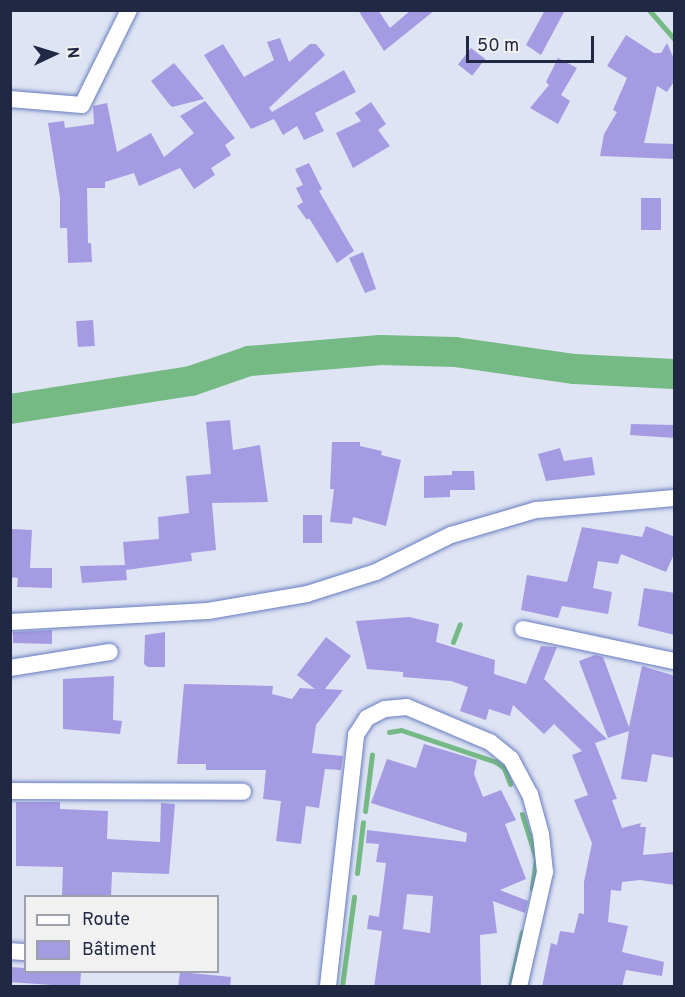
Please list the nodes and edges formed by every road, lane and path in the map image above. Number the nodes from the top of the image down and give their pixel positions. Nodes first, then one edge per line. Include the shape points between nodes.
1 (129, 10) edge
2 (10, 99) edge
3 (675, 498) edge
4 (10, 622) edge
5 (523, 629) dead end
6 (110, 652) dead end
7 (675, 661) edge
8 (10, 668) edge
9 (10, 791) edge
10 (243, 792) dead end
11 (328, 987) edge
12 (519, 987) edge

1 - 2 street via 82,105
3 - 4 street via 536,510 451,535 376,572 307,594 208,611
5 - 7 street
6 - 8 street
9 - 10 street
11 - 12 street via 356,735 367,718 385,709 407,707 490,742 512,759 530,794 541,834 545,872

